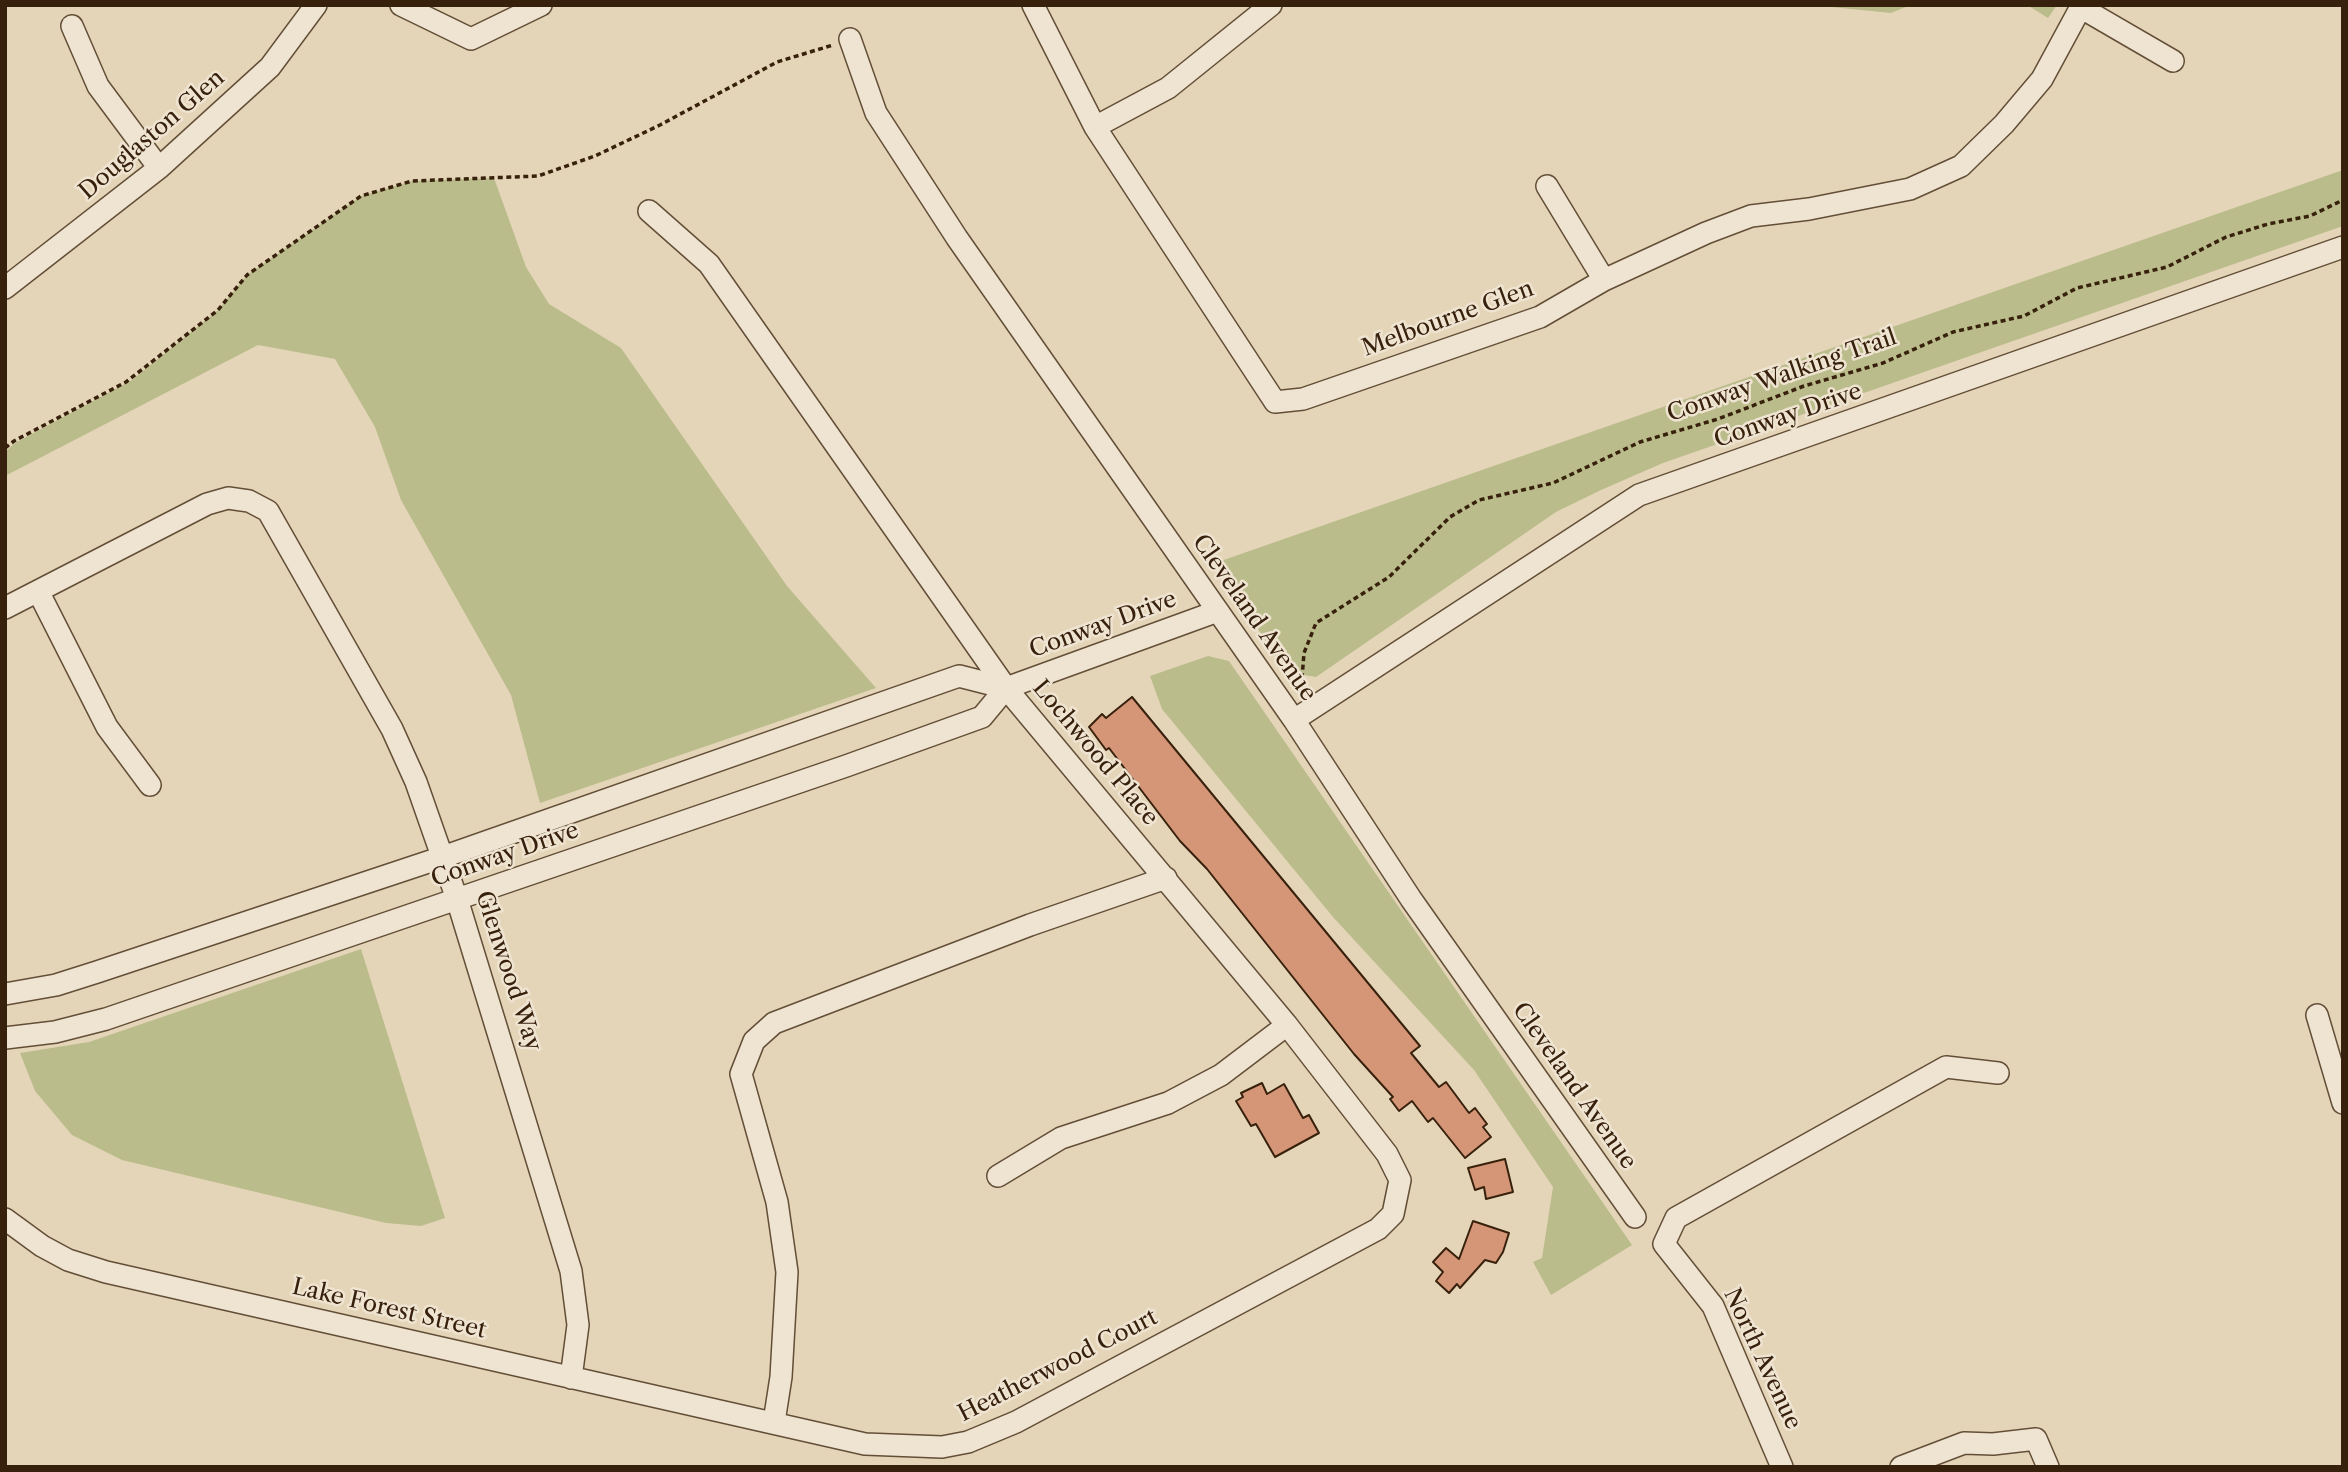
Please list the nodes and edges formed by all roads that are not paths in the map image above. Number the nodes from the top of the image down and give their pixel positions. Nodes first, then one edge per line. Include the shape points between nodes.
1 (316, 5) edge
2 (401, 5) edge
3 (541, 5) edge
4 (1033, 5) edge
5 (1271, 5) edge
6 (2081, 6) edge
7 (72, 26) dead end
8 (850, 39) road end
9 (2173, 61) dead end
10 (1095, 127) junction
11 (159, 168) junction
12 (1547, 186) dead end
13 (649, 211) dead end
14 (2343, 247) edge
15 (1604, 280) junction
16 (5, 289) edge
17 (38, 591) junction
18 (5, 608) edge
19 (1218, 611) junction
20 (1006, 688) junction
21 (1294, 720) junction
22 (150, 785) dead end
23 (443, 857) junction
24 (1166, 878) junction
25 (457, 899) junction
26 (5, 994) edge
27 (2317, 1015) dead end
28 (1287, 1025) junction
29 (5, 1038) edge
30 (1998, 1073) dead end
31 (2343, 1103) edge
32 (1387, 1154) joint
33 (998, 1176) dead end
34 (1635, 1217) dead end
35 (5, 1219) edge
36 (571, 1378) junction
37 (774, 1422) junction
38 (1782, 1467) edge
39 (1901, 1467) edge
40 (2048, 1467) edge

1 - 11 street, Douglaston Glen via 270,67
2 - 3 street via 471,39
4 - 10 street, Melbourne Glen
5 - 10 street via 1168,88
6 - 9 street
6 - 15 street, Melbourne Glen via 2042,79 1961,166 1910,188 1751,216
7 - 11 street via 98,86
8 - 19 street, Cleveland Avenue via 876,113 995,293
10 - 15 street, Melbourne Glen via 1275,402 1303,399 1541,317
11 - 16 street, Douglaston Glen
12 - 15 street
13 - 20 street, Lochwood Place via 709,264
14 - 21 street, Conway Drive via 1639,495
17 - 18 street
17 - 22 street via 107,727
17 - 23 street, Glenwood Way via 207,504 228,498 249,501 268,512 392,729
19 - 20 street, Conway Drive
19 - 21 street, Cleveland Avenue
20 - 23 street, Conway Drive via 959,676
20 - 24 street, Lochwood Place
20 - 25 street, Conway Drive via 982,717
21 - 34 street, Cleveland Avenue via 1411,899
23 - 25 street, Glenwood Way
23 - 26 street, Conway Drive via 76,979
24 - 28 street, Lochwood Place
24 - 37 street via 774,1023 754,1041 741,1074 777,1202 787,1272
25 - 29 street, Conway Drive via 106,1019
25 - 36 street, Glenwood Way via 571,1271 578,1325
27 - 31 street
28 - 32 street, Lochwood Place
28 - 33 street via 1211,1081 1168,1103 1061,1138
30 - 38 street, North Avenue via 1946,1067 1676,1218 1664,1244 1713,1306
32 - 37 street, Heatherwood Court via 1400,1180 1393,1214 1377,1229 968,1443 942,1447 865,1444
35 - 36 street, Lake Forest Street via 68,1260 106,1272
36 - 37 street, Lake Forest Street
39 - 40 street via 1964,1443 2036,1439

